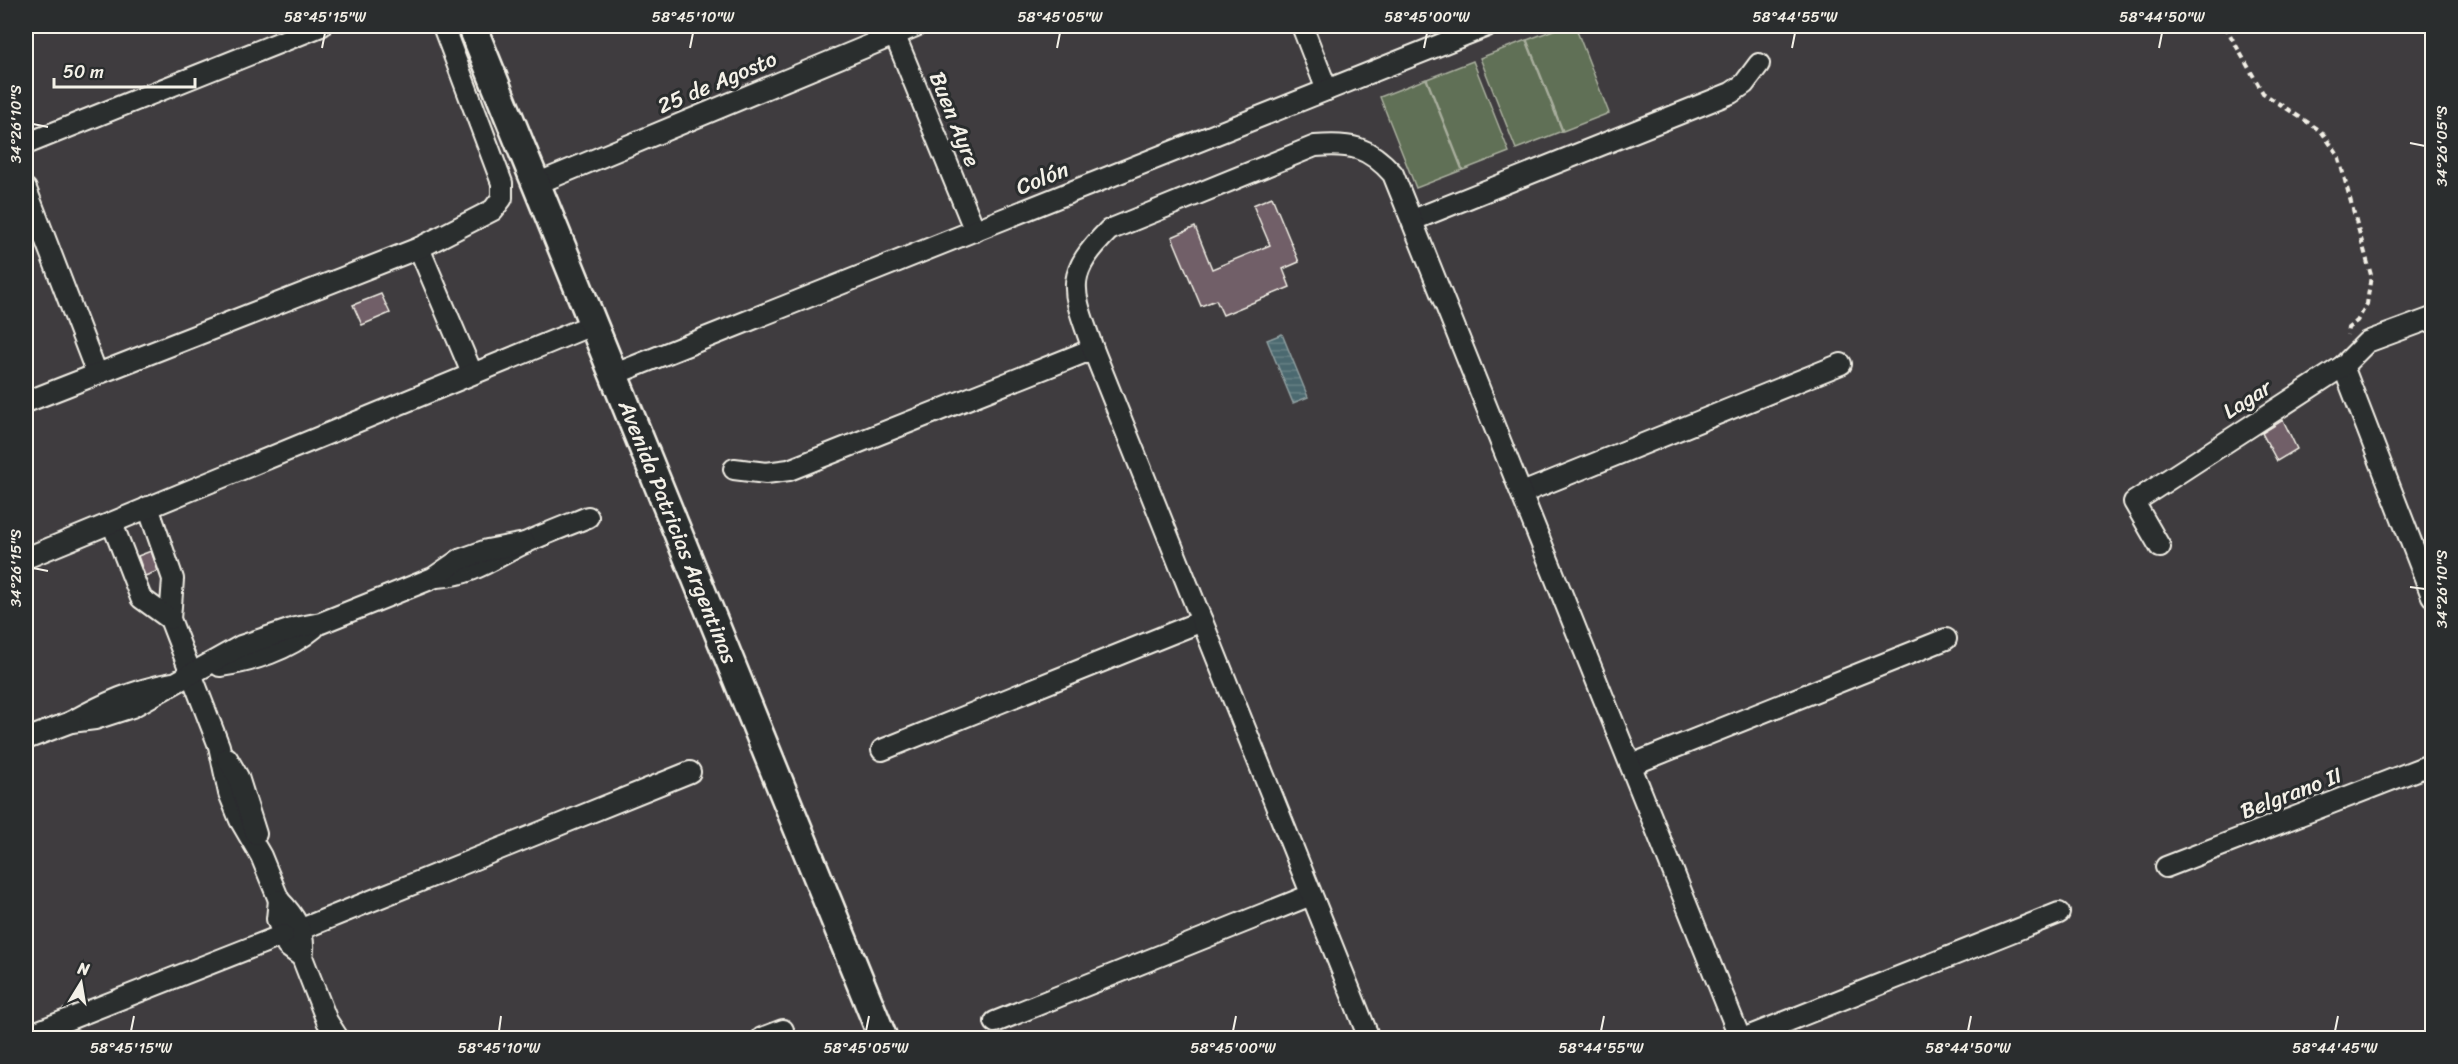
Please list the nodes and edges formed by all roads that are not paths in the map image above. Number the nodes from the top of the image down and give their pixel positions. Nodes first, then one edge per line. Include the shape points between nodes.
1 (321, 26) edge
2 (443, 26) edge
3 (472, 26) edge
4 (916, 26) edge
5 (1302, 26) edge
6 (1487, 26) edge
7 (893, 30) edge
8 (1759, 64) dead end
9 (1327, 90) junction
10 (26, 144) edge
11 (536, 184) junction
12 (26, 189) edge
13 (1413, 220) junction
14 (975, 231) junction
15 (419, 248) junction
16 (2433, 318) edge
17 (594, 324) junction
18 (1093, 349) junction
19 (1841, 364) dead end
20 (2343, 366) junction
21 (472, 373) junction
22 (97, 374) junction
23 (615, 374) junction
24 (26, 402) edge
25 (734, 469) dead end
26 (1522, 493) junction
27 (148, 507) junction
28 (588, 517) dead end
29 (112, 523) junction
30 (2160, 547) dead end
31 (26, 558) edge
32 (2433, 596) edge
33 (170, 619) junction
34 (1203, 621) junction
35 (1946, 639) dead end
36 (200, 671) junction
37 (26, 739) edge
38 (882, 750) dead end
39 (2433, 764) edge
40 (1631, 765) junction
41 (690, 772) dead end
42 (2166, 867) dead end
43 (1311, 895) junction
44 (2059, 913) dead end
45 (291, 932) junction
46 (995, 1022) dead end
47 (328, 1030) edge
48 (783, 1030) dead end
49 (26, 1036) edge
50 (338, 1038) edge
51 (762, 1038) edge
52 (883, 1038) edge
53 (1369, 1038) edge
54 (1743, 1038) edge

1 - 10 street
2 - 15 street via 502,183 502,198 482,218
3 - 11 street, Avenida Patricias Argentinas
4 - 7 street, 25 de Agosto
5 - 9 street
6 - 9 street, Colón
7 - 11 street, 25 de Agosto
7 - 14 street, Buen Ayre
8 - 13 street via 1744,84 1731,93
9 - 14 street, Colón
11 - 17 street, Avenida Patricias Argentinas
12 - 22 street
13 - 18 street via 1393,174 1380,159 1360,147 1315,146 1109,230 1076,272 1075,298
13 - 26 street
14 - 23 street, Colón
15 - 21 street
15 - 22 street
16 - 20 street, Lagar via 2367,342
17 - 21 street
17 - 23 street, Avenida Patricias Argentinas
18 - 25 street via 789,470 766,473
18 - 34 street
19 - 26 street
20 - 30 street, Lagar via 2134,502
20 - 32 street
21 - 27 street
22 - 24 street
23 - 52 street, Avenida Patricias Argentinas
26 - 40 street
27 - 29 street
27 - 33 street via 173,579
28 - 36 street via 525,543 474,571 433,578 321,623 291,644
29 - 31 street
29 - 33 street via 141,598
33 - 36 street
34 - 38 street
34 - 43 street
35 - 40 street
36 - 37 street via 172,683 135,690
36 - 45 street via 219,746 238,777 250,808 261,856 279,900 293,914
39 - 42 street, Belgrano II
40 - 54 street
41 - 45 street
43 - 46 street
43 - 53 street
44 - 54 street
45 - 47 street via 305,943 302,957
45 - 49 street
47 - 50 street
48 - 51 street

